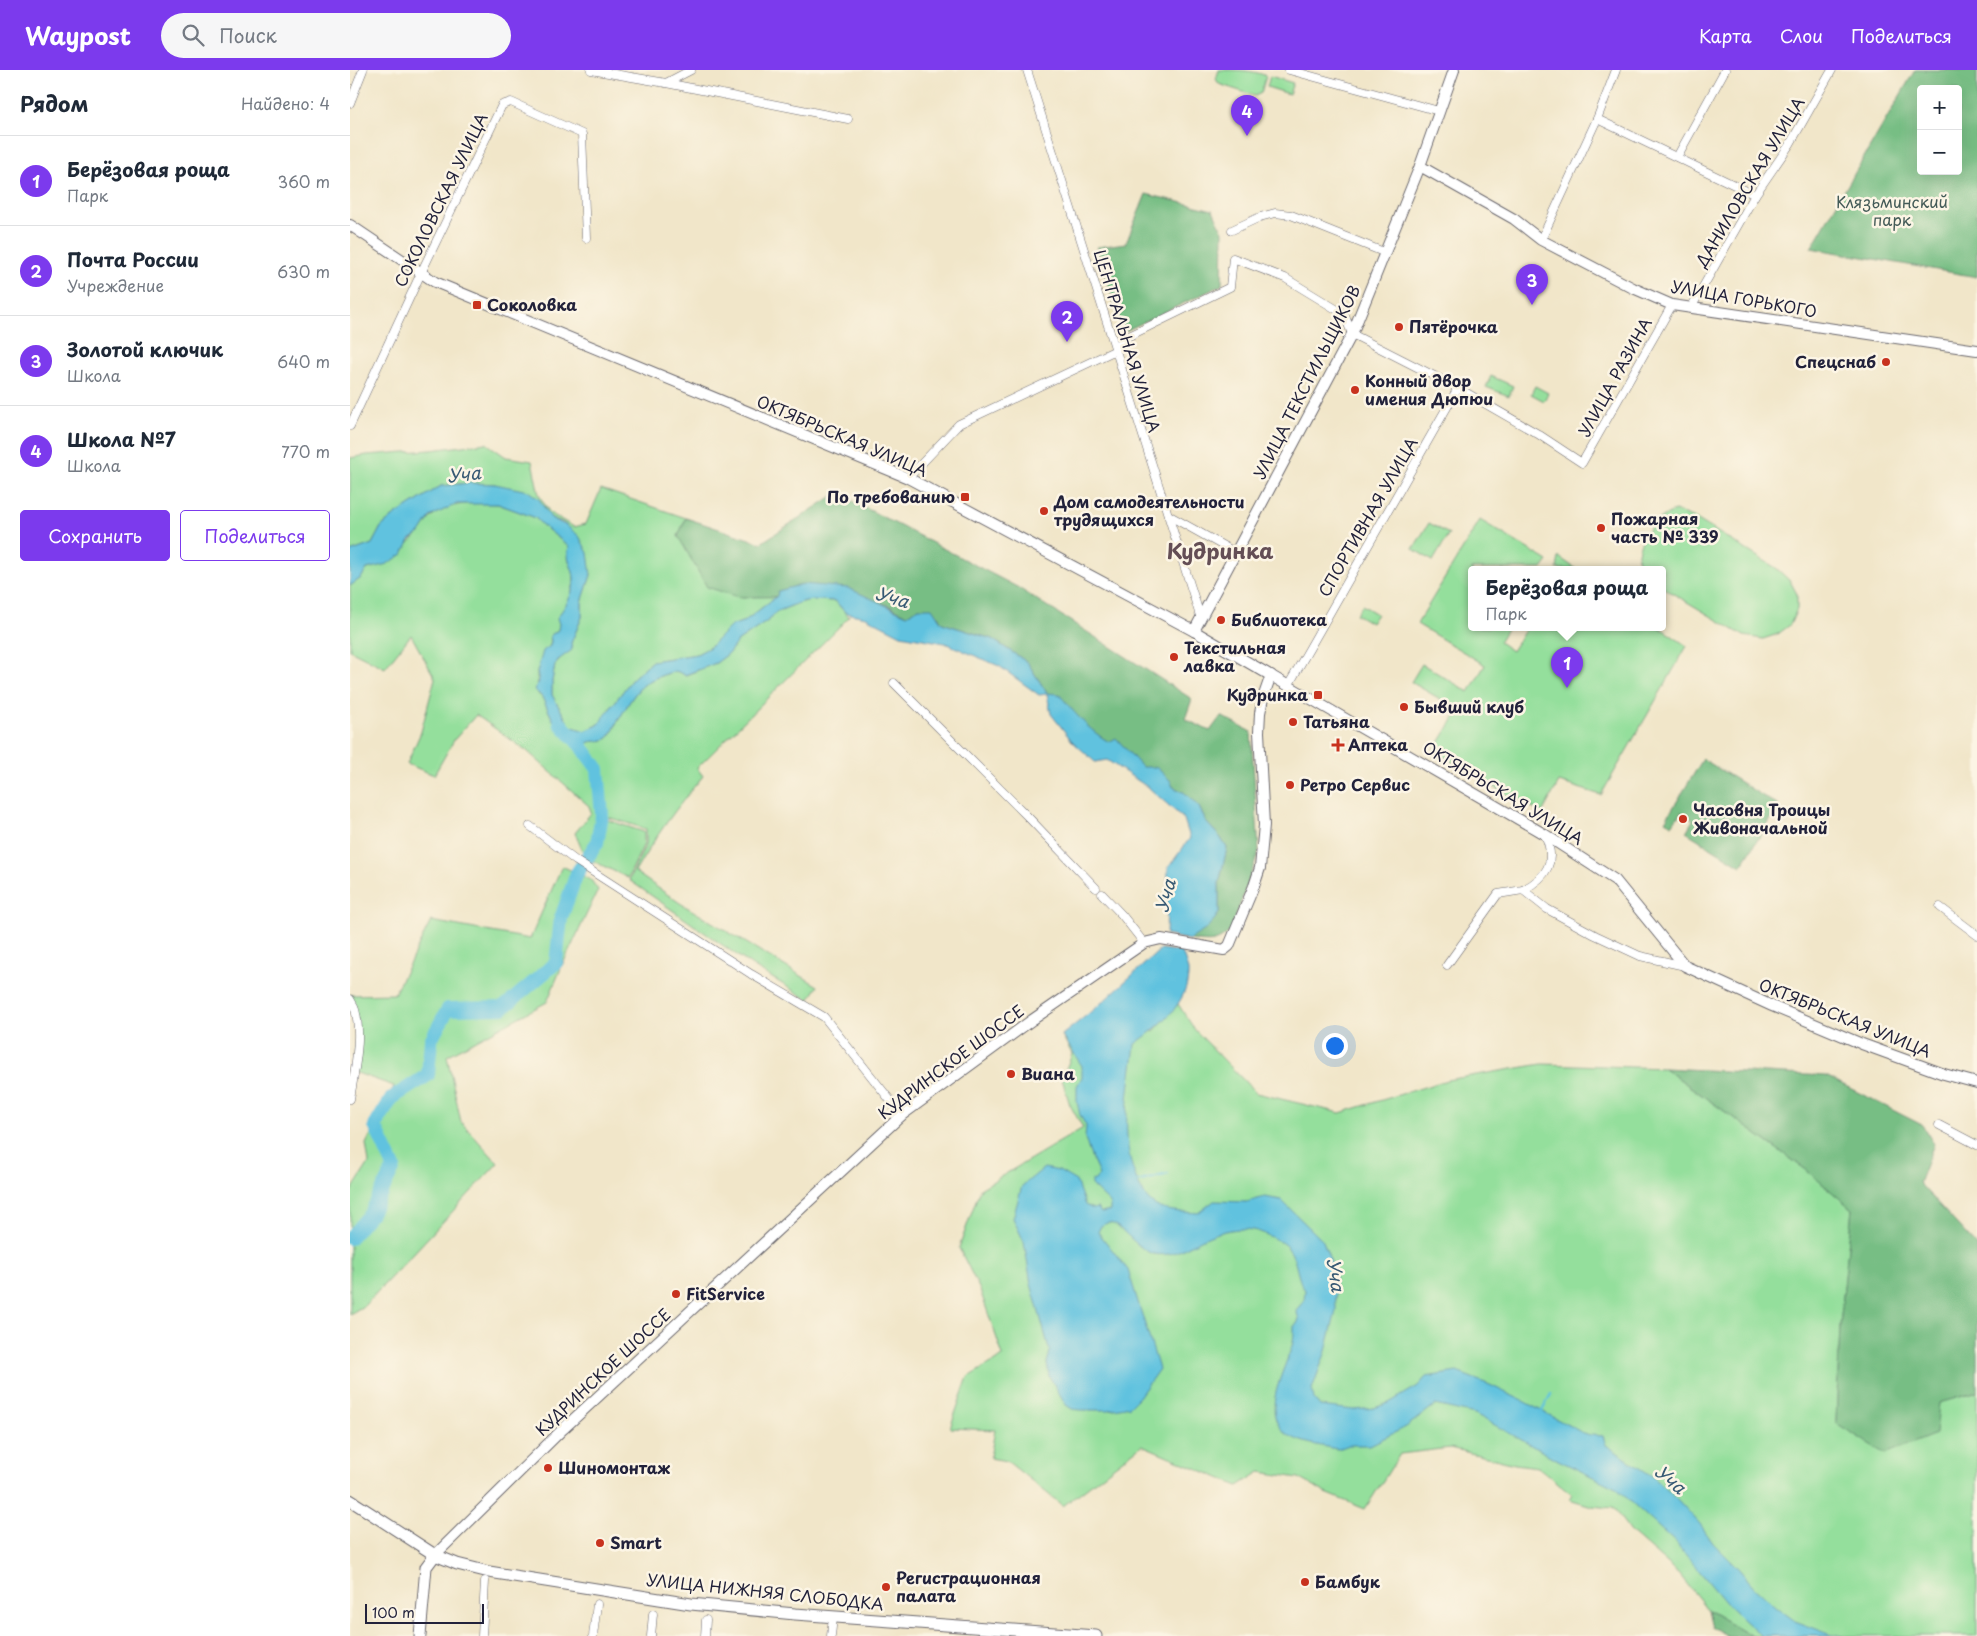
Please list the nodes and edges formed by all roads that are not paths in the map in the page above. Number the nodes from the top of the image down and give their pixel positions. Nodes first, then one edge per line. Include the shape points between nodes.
1 (363, 70) edge
2 (591, 70) edge
3 (690, 70) edge
4 (1027, 70) edge
5 (1289, 70) edge
6 (1454, 70) edge
7 (1616, 70) edge
8 (1725, 70) edge
9 (1832, 70) edge
10 (666, 83) junction
11 (350, 103) edge
12 (1439, 112) junction
13 (848, 119) dead end
14 (1597, 119) junction
15 (1677, 157) junction
16 (1420, 166) junction
17 (1755, 195) junction
18 (350, 225) edge
19 (1232, 230) dead end
20 (586, 238) dead end
21 (1541, 240) junction
22 (1386, 253) junction
23 (421, 273) junction
24 (1672, 305) junction
25 (1691, 308) junction
26 (1352, 334) junction
27 (1116, 350) junction
28 (1977, 350) edge
29 (1458, 388) junction
30 (350, 426) edge
31 (908, 478) junction
32 (1168, 516) junction
33 (1236, 553) junction
34 (1201, 619) junction
35 (1194, 631) junction
36 (1271, 675) junction
37 (894, 683) dead end
38 (1288, 686) junction
39 (530, 826) dead end
40 (1544, 834) junction
41 (1523, 890) junction
42 (1940, 907) dead end
43 (1977, 934) edge
44 (1144, 944) junction
45 (1447, 965) dead end
46 (1685, 966) junction
47 (350, 999) edge
48 (1977, 1083) edge
49 (350, 1099) edge
50 (902, 1115) junction
51 (1939, 1125) dead end
52 (1977, 1145) edge
53 (350, 1500) edge
54 (435, 1555) junction
55 (485, 1581) dead end
56 (597, 1604) dead end
57 (654, 1614) dead end
58 (833, 1617) junction
59 (706, 1620) dead end
60 (420, 1636) edge
61 (482, 1636) edge
62 (593, 1636) edge
63 (652, 1636) edge
64 (706, 1636) edge
65 (831, 1636) edge
66 (1096, 1636) edge

1 - 11 street
2 - 10 street
3 - 10 street
4 - 27 street, ЦЕНТРАЛЬНАЯ УЛИЦА
5 - 12 street
6 - 12 street, УЛИЦА ТЕКСТИЛЬЩИКОВ
7 - 14 street
8 - 15 street
9 - 17 street, ДАНИЛОВСКАЯ УЛИЦА via 1790,144
10 - 13 street
12 - 16 street, УЛИЦА ТЕКСТИЛЬЩИКОВ
14 - 15 street
14 - 21 street
15 - 17 street
16 - 21 street, УЛИЦА ГОРЬКОГО via 1514,219
16 - 22 street, УЛИЦА ТЕКСТИЛЬЩИКОВ
17 - 25 street, ДАНИЛОВСКАЯ УЛИЦА
18 - 23 street, ОКТЯБРЬСКАЯ УЛИЦА
19 - 22 street via 1275,213 1291,215
20 - 23 street, СОКОЛОВСКАЯ УЛИЦА via 582,134 511,102 502,105
21 - 24 street, УЛИЦА ГОРЬКОГО
22 - 26 street, УЛИЦА ТЕКСТИЛЬЩИКОВ
23 - 30 street, СОКОЛОВСКАЯ УЛИЦА
23 - 31 street, ОКТЯБРЬСКАЯ УЛИЦА via 480,302
24 - 25 street, УЛИЦА ГОРЬКОГО
24 - 29 street, УЛИЦА РАЗИНА via 1582,463
25 - 28 street, УЛИЦА ГОРЬКОГО
26 - 27 street via 1344,314 1285,278 1233,258 1230,287 1123,339
26 - 29 street
26 - 33 street, УЛИЦА ТЕКСТИЛЬЩИКОВ
27 - 31 street via 959,424
27 - 32 street, ЦЕНТРАЛЬНАЯ УЛИЦА
29 - 38 street, СПОРТИВНАЯ УЛИЦА
31 - 35 street, ОКТЯБРЬСКАЯ УЛИЦА
32 - 33 street
32 - 34 street, ЦЕНТРАЛЬНАЯ УЛИЦА
33 - 34 street, УЛИЦА ТЕКСТИЛЬЩИКОВ
34 - 35 street, УЛИЦА ТЕКСТИЛЬЩИКОВ
35 - 36 street, ОКТЯБРЬСКАЯ УЛИЦА
36 - 38 street, ОКТЯБРЬСКАЯ УЛИЦА
36 - 44 street, КУДРИНСКОЕ ШОССЕ via 1260,713 1264,825 1260,868 1229,946 1224,950 1160,939
37 - 44 street via 1122,915
38 - 40 street, ОКТЯБРЬСКАЯ УЛИЦА
39 - 50 street via 576,861 824,1017
40 - 41 street via 1550,847 1546,872 1537,883
40 - 46 street, ОКТЯБРЬСКАЯ УЛИЦА via 1616,880
41 - 45 street via 1498,894
41 - 46 street via 1547,909 1640,956
42 - 43 street
44 - 50 street, КУДРИНСКОЕ ШОССЕ via 1039,1015
46 - 48 street, ОКТЯБРЬСКАЯ УЛИЦА via 1862,1044
47 - 49 street via 357,1021 358,1045
50 - 54 street, КУДРИНСКОЕ ШОССЕ via 564,1429
51 - 52 street
53 - 54 main road, УЛИЦА НИЖНЯЯ СЛОБОДКА
54 - 58 main road, УЛИЦА НИЖНЯЯ СЛОБОДКА via 489,1572 690,1604
54 - 60 main road via 426,1567
55 - 61 street
56 - 62 street
57 - 63 street
58 - 65 street
58 - 66 main road, УЛИЦА НИЖНЯЯ СЛОБОДКА
59 - 64 street

